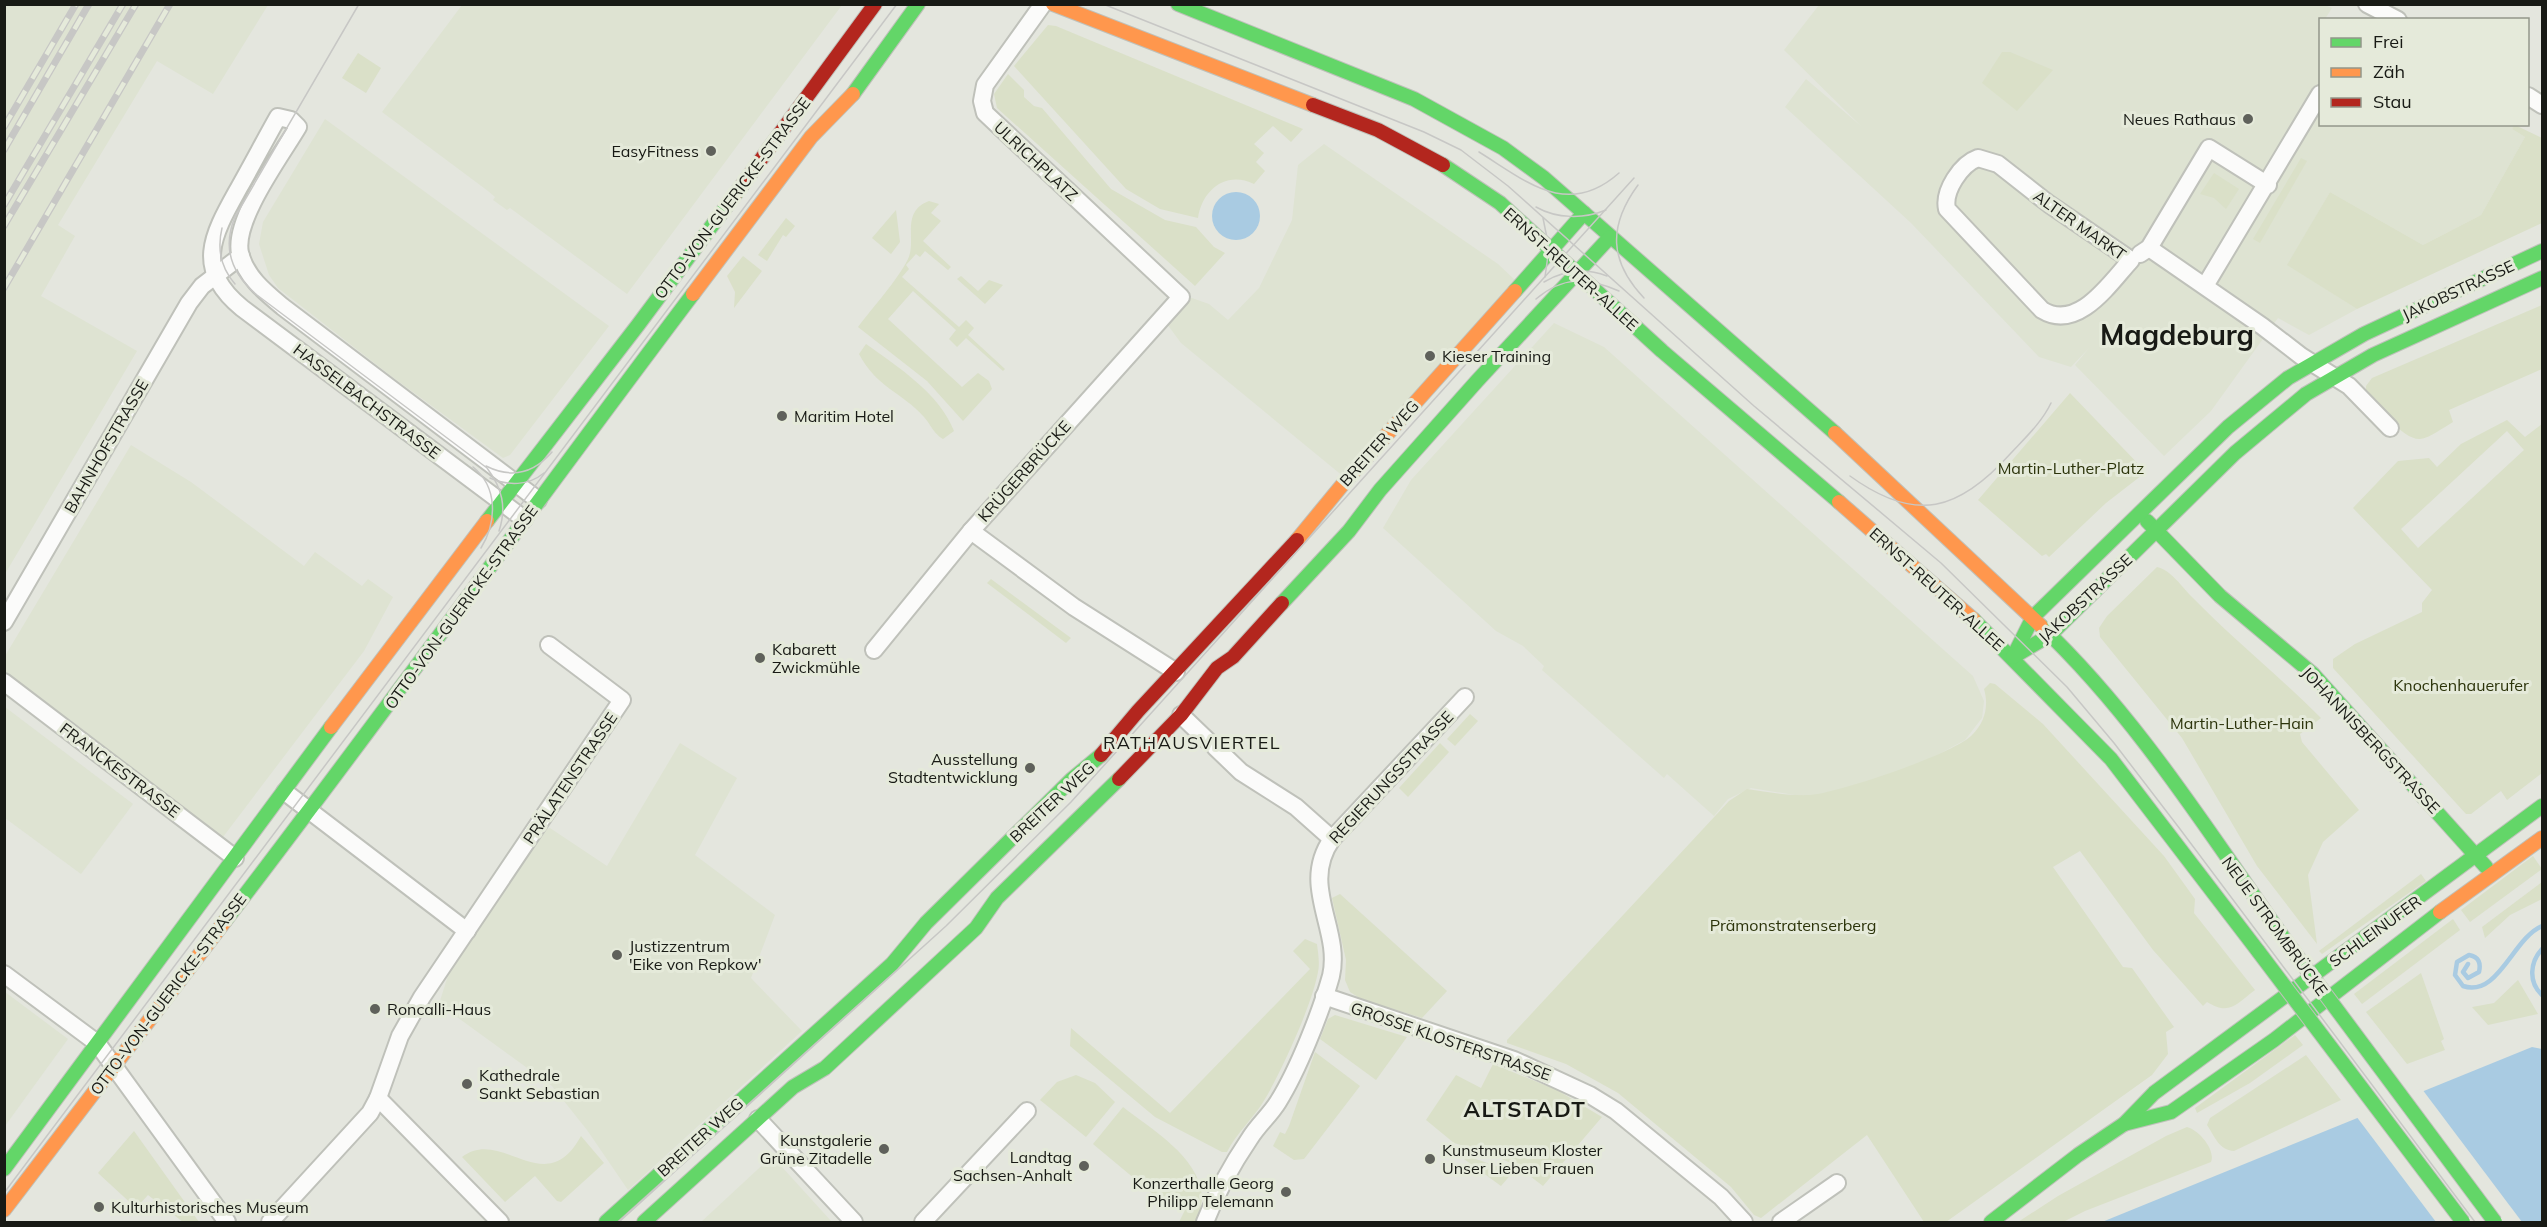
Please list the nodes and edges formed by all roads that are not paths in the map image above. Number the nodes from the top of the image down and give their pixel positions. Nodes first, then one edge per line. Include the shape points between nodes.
1 (875, 4) edge
2 (918, 4) edge
3 (1043, 4) edge
4 (1053, 4) edge
5 (1178, 4) edge
6 (2368, 9) edge
7 (2393, 18) edge
8 (2319, 96) edge
9 (2529, 97) edge
10 (2542, 105) edge
11 (2268, 185) junction
12 (1584, 213) junction
13 (1610, 237) junction
14 (2149, 248) junction
15 (1551, 250) junction
16 (2542, 251) edge
17 (241, 256) junction
18 (2131, 260) junction
19 (1576, 273) junction
20 (216, 277) junction
21 (2542, 278) edge
22 (2205, 286) junction
23 (1181, 297) joint
24 (2311, 363) junction
25 (2335, 376) junction
26 (2390, 428) dead end
27 (517, 484) junction
28 (538, 500) junction
29 (502, 502) junction
30 (2139, 513) junction
31 (524, 519) junction
32 (2156, 530) junction
33 (971, 531) junction
34 (2033, 617) junction
35 (4, 622) edge
36 (2050, 635) junction
37 (549, 645) dead end
38 (874, 650) dead end
39 (2013, 657) junction
40 (1176, 672) junction
41 (4, 682) edge
42 (1465, 697) dead end
43 (1180, 715) junction
44 (285, 792) junction
45 (2542, 806) edge
46 (308, 810) junction
47 (2542, 838) edge
48 (1332, 839) junction
49 (2476, 855) junction
50 (235, 858) junction
51 (2492, 874) junction
52 (467, 931) junction
53 (4, 974) edge
54 (1324, 996) junction
55 (97, 1043) junction
56 (113, 1065) junction
57 (378, 1098) junction
58 (1027, 1111) dead end
59 (758, 1119) junction
60 (2124, 1124) junction
61 (4, 1169) edge
62 (1837, 1183) dead end
63 (4, 1210) edge
64 (226, 1222) edge
65 (270, 1222) edge
66 (500, 1222) edge
67 (606, 1222) edge
68 (644, 1222) edge
69 (854, 1222) edge
70 (923, 1222) edge
71 (1205, 1222) edge
72 (1744, 1222) edge
73 (1781, 1222) edge
74 (1991, 1222) edge
75 (2463, 1222) edge
76 (2495, 1222) edge

1 - 27 street, OTTO-VON-GUERICKE-STRASSE
2 - 28 street, OTTO-VON-GUERICKE-STRASSE via 850,99 811,137
3 - 23 street, ULRICHPLATZ via 985,85 985,113
4 - 15 street, ERNST-REUTER-ALLEE via 1411,146 1481,189
5 - 12 street via 1453,117 1520,159
6 - 7 street
8 - 11 street
9 - 10 street
11 - 14 street via 2209,148
11 - 22 street
12 - 13 street
12 - 15 street, BREITER WEG
13 - 19 street, BREITER WEG
13 - 34 street via 1843,440
14 - 18 street
14 - 22 street
15 - 19 street, ERNST-REUTER-ALLEE
15 - 40 street, BREITER WEG via 1301,536
16 - 24 street, JAKOBSTRASSE
17 - 20 street, BAHNHOFSTRASSE
17 - 20 street via 240,237 245,220 298,127 285,117 278,117 216,231 211,259
17 - 27 street, HASSELBACHSTRASSE via 251,277 276,302
18 - 18 street, ALTER MARKT via 2085,308 2068,315 2052,315 2039,307 1952,216 1946,205 1948,195 1955,179 1970,162 1978,158 1991,160
19 - 39 street, ERNST-REUTER-ALLEE via 1954,601
19 - 43 street, BREITER WEG via 1380,490 1343,537 1233,657 1217,668
20 - 29 street, HASSELBACHSTRASSE via 242,308
20 - 35 street, BAHNHOFSTRASSE via 202,286 182,315
21 - 25 street, JAKOBSTRASSE
22 - 24 street
23 - 33 street, KRÜGERBRÜCKE
24 - 25 street
24 - 30 street, JAKOBSTRASSE via 2228,427
25 - 26 street
25 - 32 street, JAKOBSTRASSE via 2266,426
27 - 28 street, HASSELBACHSTRASSE
27 - 29 street, OTTO-VON-GUERICKE-STRASSE
28 - 31 street, OTTO-VON-GUERICKE-STRASSE
29 - 31 street, HASSELBACHSTRASSE
29 - 44 street, OTTO-VON-GUERICKE-STRASSE via 391,645
30 - 32 street, JOHANNISBERGSTRASSE
30 - 34 street, JAKOBSTRASSE
31 - 46 street, OTTO-VON-GUERICKE-STRASSE via 436,644
32 - 36 street, JAKOBSTRASSE
32 - 49 street, JOHANNISBERGSTRASSE via 2220,596 2313,674
33 - 38 street, KRÜGERBRÜCKE
33 - 40 street via 1074,607
34 - 36 street
34 - 39 street, JAKOBSTRASSE
36 - 39 street, JAKOBSTRASSE
36 - 76 street, NEUE STROMBRÜCKE, bridge via 2151,753
37 - 52 street, PRÄLATENSTRASSE via 622,700
39 - 75 street, NEUE STROMBRÜCKE, bridge via 2111,759
40 - 67 street, BREITER WEG via 1103,754 1071,780 926,923 892,964
41 - 50 street, FRANCKESTRASSE
42 - 48 street, REGIERUNGSSTRASSE
43 - 48 street via 1241,772 1296,807
43 - 59 street, BREITER WEG via 997,898 976,928 825,1068 793,1087
44 - 46 street
44 - 50 street, OTTO-VON-GUERICKE-STRASSE
45 - 49 street, SCHLEINUFER
46 - 52 street
46 - 56 street, OTTO-VON-GUERICKE-STRASSE
47 - 51 street, SCHLEINUFER
48 - 54 street, REGIERUNGSSTRASSE via 1322,856 1320,878 1322,911 1333,962
49 - 51 street, JOHANNISBERGSTRASSE
49 - 60 street, SCHLEINUFER via 2154,1093
50 - 55 street, OTTO-VON-GUERICKE-STRASSE
51 - 60 street, SCHLEINUFER via 2292,1027 2171,1113
52 - 57 street via 405,1026
53 - 55 street
54 - 71 street, REGIERUNGSSTRASSE via 1284,1092 1242,1151
54 - 72 street, GROSSE KLOSTERSTRASSE via 1514,1060 1590,1095 1721,1197
55 - 56 street
55 - 61 street, OTTO-VON-GUERICKE-STRASSE
56 - 63 street, OTTO-VON-GUERICKE-STRASSE
56 - 64 street
57 - 65 street via 366,1118
57 - 66 street
58 - 70 street
59 - 68 street, BREITER WEG
59 - 69 street
60 - 74 street, SCHLEINUFER
62 - 73 street

